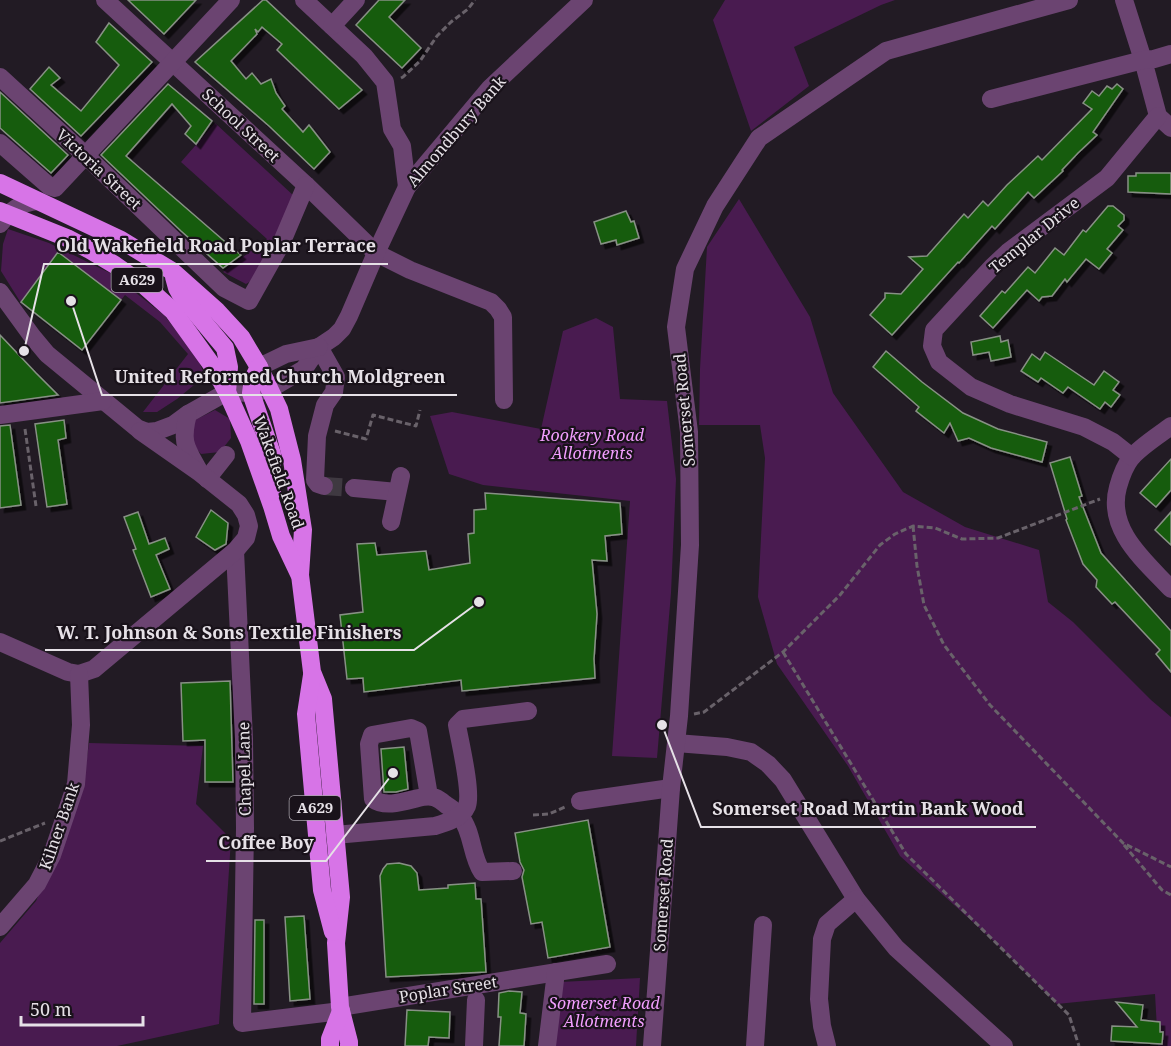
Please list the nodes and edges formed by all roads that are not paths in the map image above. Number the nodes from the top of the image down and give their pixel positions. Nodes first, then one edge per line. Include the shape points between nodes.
1 (105, 0) edge
2 (231, 0) edge
3 (304, 0) edge
4 (356, 0) edge
5 (584, 0) edge
6 (1069, 0) edge
7 (1124, 0) edge
8 (332, 26) junction
9 (1171, 54) edge
10 (1143, 60) junction
11 (172, 62) junction
12 (0, 77) edge
13 (991, 99) dead end
14 (1165, 122) edge
15 (0, 143) edge
16 (85, 155) junction
17 (0, 183) edge
18 (306, 185) junction
19 (407, 187) junction
20 (37, 201) junction
21 (2, 217) edge
22 (376, 253) junction
23 (172, 271) junction
24 (0, 292) edge
25 (6, 315) edge
26 (319, 347) junction
27 (259, 367) junction
28 (270, 389) junction
29 (228, 392) junction
30 (251, 393) junction
31 (504, 400) dead end
32 (103, 401) junction
33 (188, 414) junction
34 (0, 415) edge
35 (1171, 426) edge
36 (136, 428) junction
37 (226, 455) dead end
38 (1132, 457) junction
39 (204, 476) junction
40 (324, 486) dead end
41 (354, 488) tunnel mouth
42 (272, 506) junction
43 (391, 522) dead end
44 (241, 544) junction
45 (300, 575) junction
46 (1171, 589) edge
47 (0, 642) edge
48 (312, 672) junction
49 (79, 675) junction
50 (528, 711) dead end
51 (676, 743) junction
52 (671, 788) junction
53 (429, 796) junction
54 (580, 801) dead end
55 (459, 815) junction
56 (335, 835) junction
57 (513, 871) dead end
58 (856, 899) junction
59 (764, 925) dead end
60 (0, 927) edge
61 (336, 943) junction
62 (607, 964) dead end
63 (556, 972) junction
64 (476, 1000) dead end
65 (340, 1009) junction
66 (242, 1023) joint
67 (330, 1046) edge
68 (349, 1046) edge
69 (474, 1046) edge
70 (547, 1046) edge
71 (652, 1046) edge
72 (754, 1046) edge
73 (827, 1046) edge
74 (1004, 1046) edge

1 - 11 street, School Street
2 - 11 street
3 - 8 street
4 - 8 street
5 - 19 street, Almondbury Bank via 490,88
6 - 51 street, Somerset Road via 886,51 759,138 715,206 684,269 676,327 689,432 690,545
7 - 10 street
8 - 19 street via 364,56 384,82 392,129 402,146
9 - 10 street
10 - 13 street
10 - 14 street
11 - 16 street
11 - 18 street, School Street
12 - 16 street, Victoria Street
14 - 38 street, Templar Drive via 1107,178 992,267 934,330 932,346 939,362 971,387 1010,404 1084,427
15 - 16 street via 55,188
16 - 18 street, Victoria Street via 224,288 249,301 281,244
17 - 20 highway, Wakefield Road / A629
18 - 22 street, School Street
19 - 22 street, Almondbury Bank
20 - 21 street via 26,202
20 - 23 highway, Wakefield Road / A629 via 121,240
21 - 29 highway, Wakefield Road / A629 via 67,238 145,286 173,311
22 - 26 street, Almondbury Bank via 350,316 334,337
22 - 31 street via 491,302 498,309 503,317
23 - 27 highway, Wakefield Road / A629 via 241,337
23 - 29 highway via 181,295 225,348
24 - 25 street, Chapel Lane
25 - 32 street, Chapel Lane
26 - 27 street, Almondbury Bank via 286,354
26 - 28 street, Almondbury Bank via 304,369
26 - 40 street via 336,377 334,392 318,402 315,480
27 - 28 highway, Wakefield Road / A629
27 - 30 highway
28 - 30 street, Almondbury Bank
28 - 45 highway, Wakefield Road / A629 via 292,460 303,530
29 - 30 street, Almondbury Bank
29 - 33 street
29 - 42 highway, Wakefield Road / A629
30 - 42 highway via 272,454
32 - 34 street
32 - 36 street, Chapel Lane
33 - 36 street via 157,431
33 - 39 street via 183,431 185,446
35 - 38 street
36 - 39 street, Chapel Lane
37 - 39 street
38 - 46 street via 1122,472 1116,493 1117,515 1131,546
39 - 44 street, Chapel Lane via 239,504 246,515 249,526
41 - 43 street via 399,484
42 - 45 highway, Wakefield Road / A629
44 - 49 street via 94,669
44 - 66 street, Chapel Lane via 245,828
45 - 48 highway, Wakefield Road / A629
47 - 49 street
48 - 56 highway, Wakefield Road / A629 via 323,699
48 - 61 highway, Wakefield Road / A629 via 306,714 322,890
49 - 60 street, Kilner Bank via 81,725 76,784 52,855 37,884
50 - 55 street via 463,719 457,725 468,791 466,806
51 - 52 street, Somerset Road
51 - 58 street via 751,752 768,764 783,780
52 - 54 street
52 - 71 street, Somerset Road
53 - 53 street via 389,804 373,799 369,744 372,735 411,728 418,731
53 - 55 street
55 - 56 street via 435,826
55 - 57 street via 482,872
56 - 61 highway, Wakefield Road / A629 via 341,897
58 - 73 street via 827,924 822,939 819,999
58 - 74 street via 896,948
59 - 72 street
61 - 65 highway, Wakefield Road / A629
62 - 63 street, Poplar Street
63 - 65 street, Poplar Street
63 - 70 street
64 - 69 street
65 - 66 street, Poplar Street
65 - 67 highway, Wakefield Road / A629
65 - 68 highway, Wakefield Road / A629

